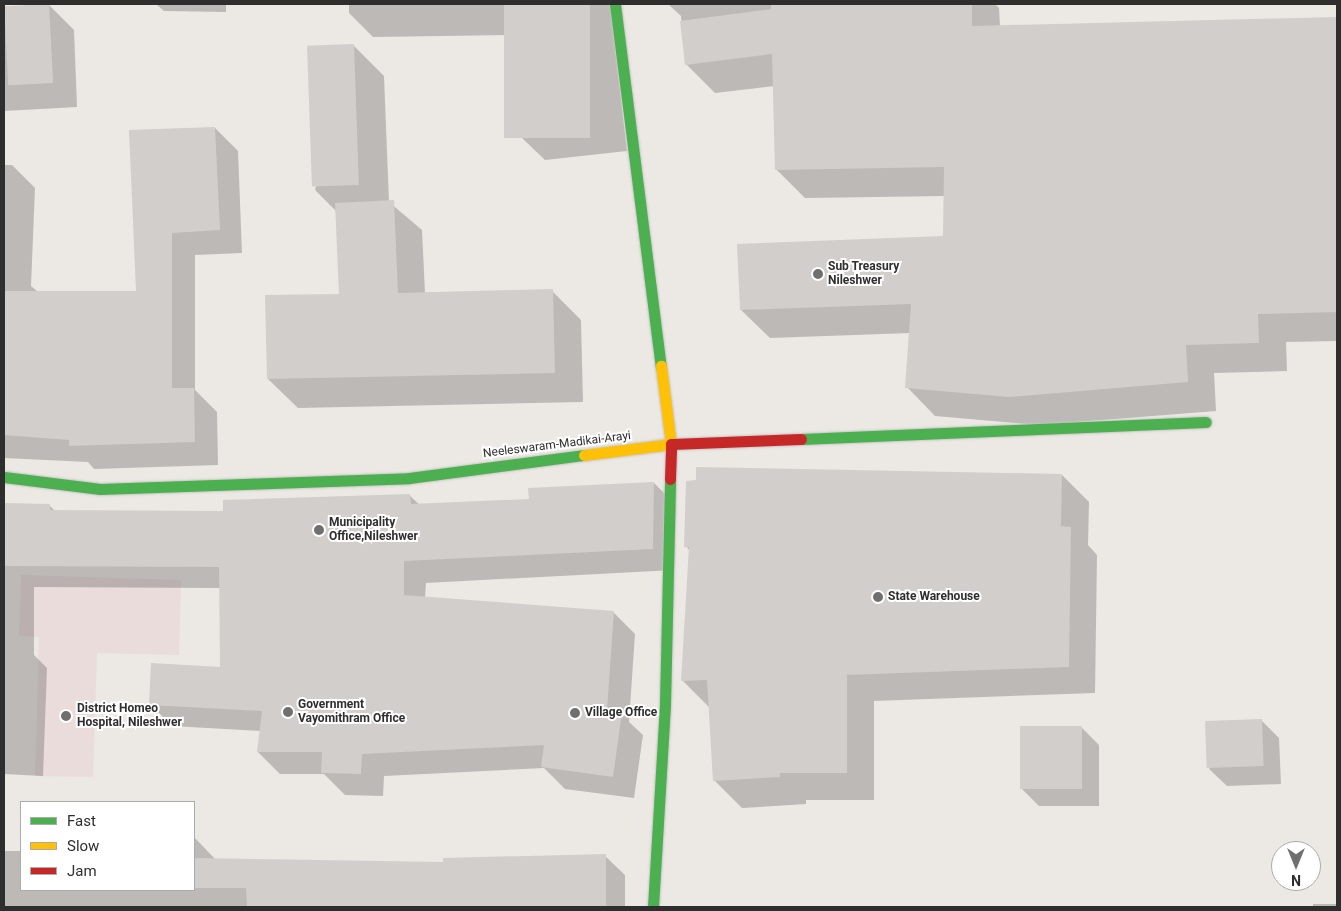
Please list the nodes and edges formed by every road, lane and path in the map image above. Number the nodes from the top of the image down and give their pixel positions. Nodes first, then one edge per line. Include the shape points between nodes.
1 (615, 4) edge
2 (1206, 422) dead end
3 (671, 444) junction
4 (4, 477) edge
5 (653, 907) edge

1 - 3 main road
2 - 3 main road, Neeleswaram-Madikai-Arayi
3 - 4 main road, Neeleswaram-Madikai-Arayi via 409,478 100,489
3 - 5 main road via 665,704

